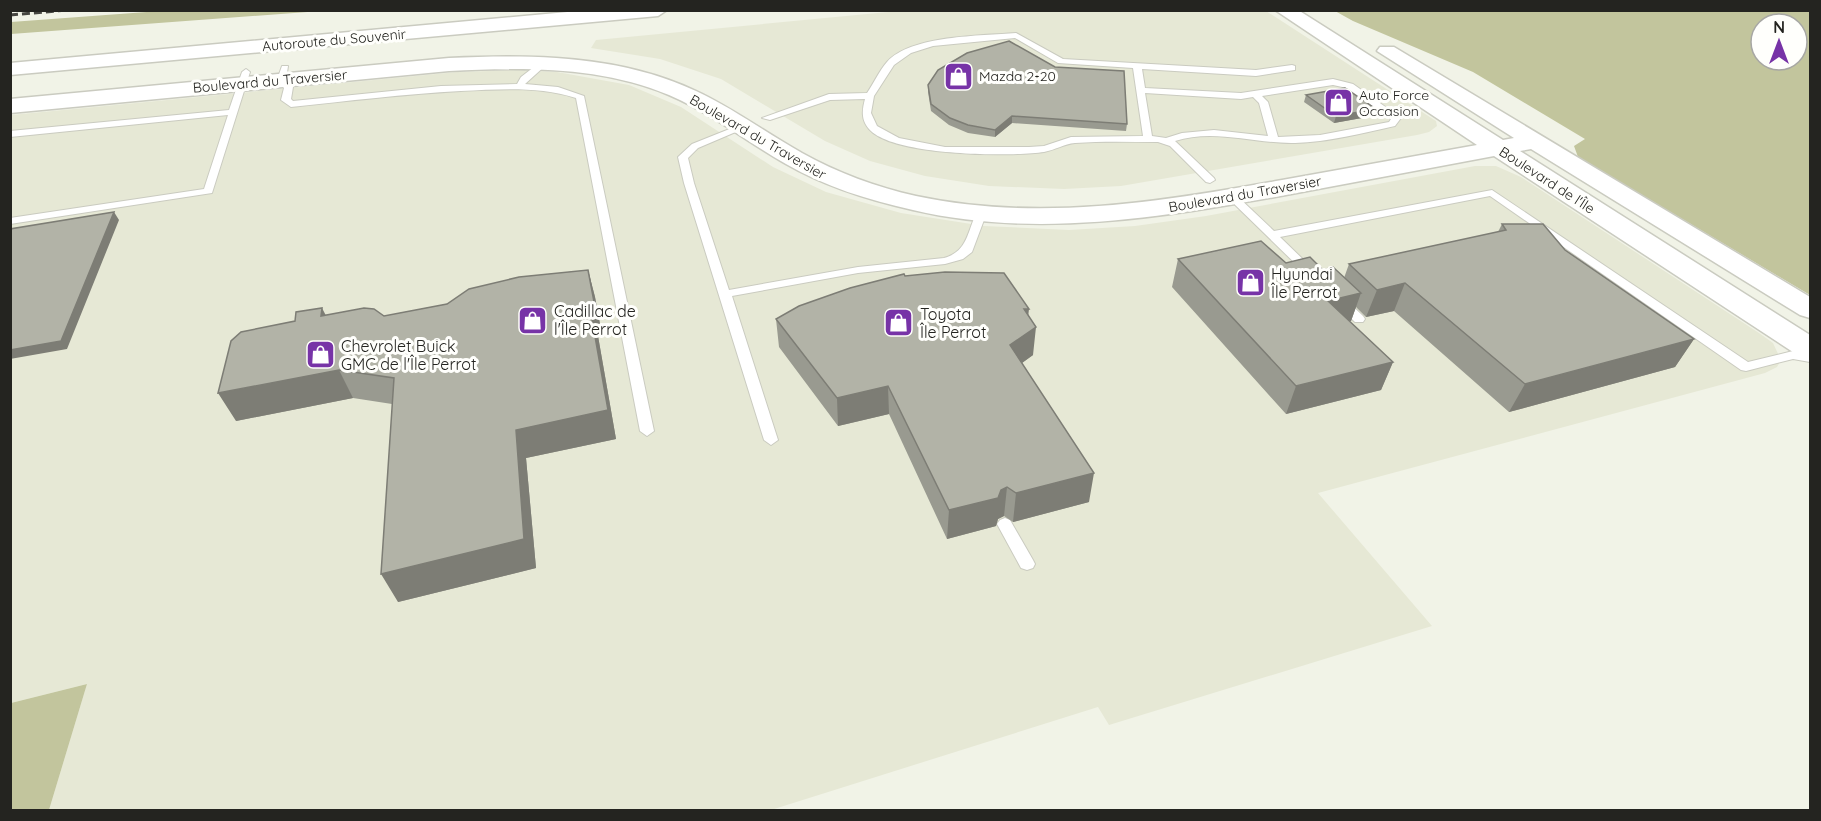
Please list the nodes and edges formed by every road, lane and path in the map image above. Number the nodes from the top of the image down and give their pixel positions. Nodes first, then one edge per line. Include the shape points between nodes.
1 (447, 10) edge
2 (658, 10) edge
3 (1284, 10) edge
4 (217, 31) dead end
5 (1365, 38) dead end
6 (543, 63) junction
7 (1137, 68) junction
8 (1292, 68) dead end
9 (10, 69) edge
10 (283, 74) junction
11 (244, 78) junction
12 (519, 87) junction
13 (1140, 90) junction
14 (1254, 93) junction
15 (10, 94) edge
16 (870, 96) junction
17 (10, 106) edge
18 (234, 112) junction
19 (766, 118) junction
20 (741, 128) junction
21 (10, 134) edge
22 (1475, 134) junction
23 (1506, 137) junction
24 (1274, 139) junction
25 (1148, 140) junction
26 (1167, 141) junction
27 (1537, 141) joint
28 (1210, 180) junction
29 (1232, 197) junction
30 (981, 212) junction
31 (10, 221) edge
32 (1271, 235) junction
33 (1316, 278) edge
34 (725, 294) junction
35 (1333, 294) edge
36 (1810, 309) edge
37 (1359, 319) edge
38 (1810, 349) edge
39 (1810, 358) edge
40 (647, 430) dead end
41 (771, 440) dead end
42 (1005, 524) dead end
43 (1027, 564) dead end

1 - 4 main road, Autoroute du Souvenir
2 - 9 main road, Autoroute du Souvenir
3 - 22 main road, Boulevard de l'Île
5 - 23 main road, Boulevard de l'Île
6 - 10 main road, Boulevard du Traversier
6 - 12 lane
6 - 20 main road, Boulevard du Traversier via 610,71 652,82 693,98
7 - 8 lane via 1256,73
7 - 13 lane
7 - 16 lane via 1055,60 1016,36 976,40 908,51 891,63
10 - 11 main road, Boulevard du Traversier
10 - 12 lane via 289,87 286,100 291,104
10 - 19 main road, Boulevard du Traversier via 490,51 593,54 657,66 694,78
11 - 15 main road, Boulevard du Traversier
11 - 17 main road, Boulevard du Traversier
11 - 18 lane
12 - 40 lane via 577,94 582,100
13 - 14 lane via 1241,96
13 - 25 lane
14 - 24 lane via 1263,102
14 - 24 lane via 1320,82 1343,84 1396,118 1392,124 1296,140
16 - 19 lane via 829,97
16 - 25 lane via 866,113 873,128 922,147 996,151 1045,148 1071,140
18 - 21 lane
18 - 31 lane via 208,192
19 - 20 main road
19 - 28 main road, Boulevard du Traversier via 813,147 859,167 912,182 976,193 1076,198
20 - 30 main road, Boulevard du Traversier via 835,180 892,198
20 - 34 lane via 695,146 683,157
22 - 23 main road, Boulevard de l'Île
22 - 28 main road, Boulevard du Traversier
23 - 27 main road, Boulevard du Traversier
23 - 29 main road, Boulevard du Traversier
23 - 38 main road, Boulevard de l'Île
24 - 26 lane via 1186,135
25 - 26 lane
26 - 28 lane
27 - 36 main road, Boulevard de l'Île
29 - 30 main road, Boulevard du Traversier via 1101,216
29 - 32 lane
30 - 34 lane via 966,252 959,257
32 - 33 lane
32 - 39 lane via 1492,193 1746,367 1793,355
34 - 41 lane
35 - 37 lane
42 - 43 lane

